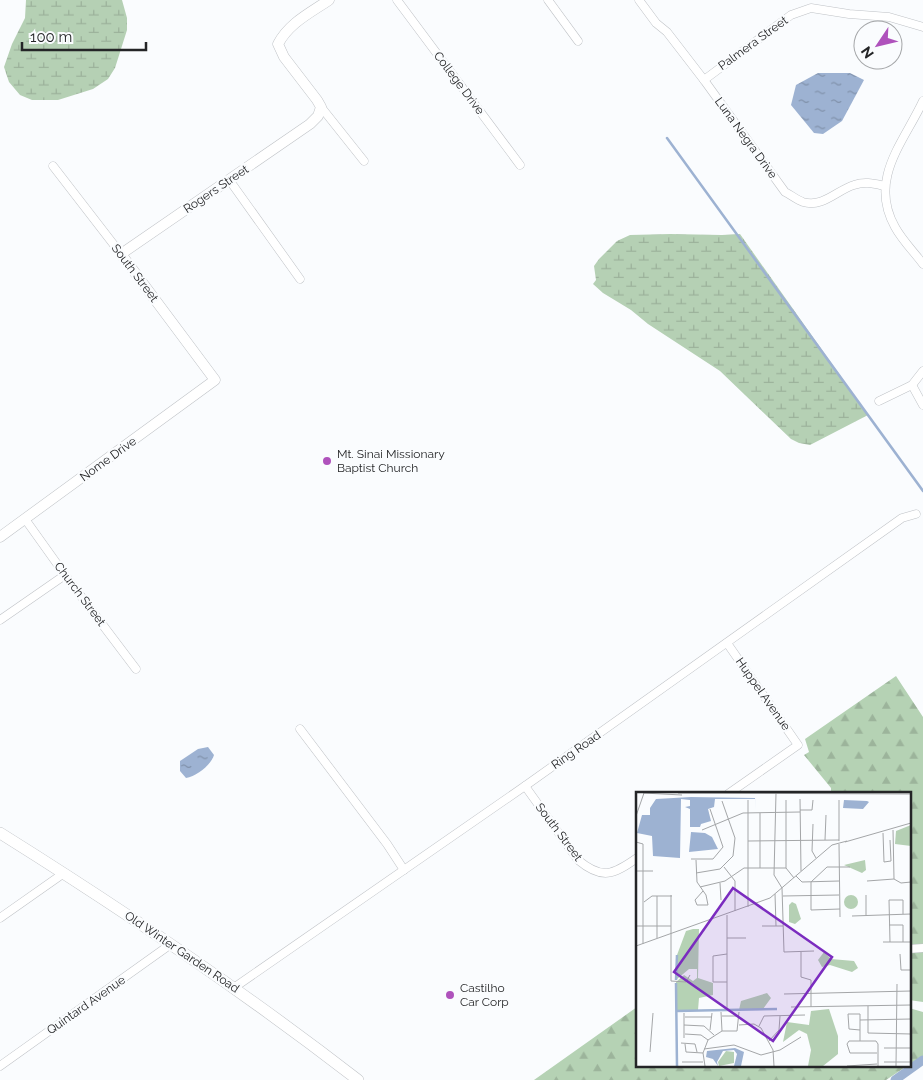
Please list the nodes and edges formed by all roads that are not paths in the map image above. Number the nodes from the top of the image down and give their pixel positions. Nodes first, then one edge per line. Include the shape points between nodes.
1 (329, 0) edge
2 (397, 0) edge
3 (548, 0) edge
4 (640, 0) edge
5 (923, 27) edge
6 (578, 41) dead end
7 (704, 80) junction
8 (923, 101) edge
9 (321, 108) junction
10 (364, 161) dead end
11 (520, 165) dead end
12 (53, 166) dead end
13 (230, 181) junction
14 (885, 186) junction
15 (121, 254) junction
16 (923, 264) edge
17 (300, 279) dead end
18 (923, 371) edge
19 (215, 380) joint
20 (912, 385) junction
21 (879, 401) dead end
22 (923, 405) edge
23 (916, 514) dead end
24 (25, 519) junction
25 (0, 536) edge
26 (64, 575) junction
27 (0, 620) edge
28 (727, 643) junction
29 (136, 669) dead end
30 (300, 729) dead end
31 (525, 786) junction
32 (731, 792) edge
33 (0, 833) edge
34 (636, 859) edge
35 (404, 870) junction
36 (64, 873) junction
37 (0, 918) edge
38 (172, 944) junction
39 (910, 948) edge
40 (923, 948) edge
41 (235, 987) junction
42 (0, 1066) edge
43 (358, 1080) edge

1 - 9 street via 292,24 278,44
2 - 11 street, College Drive
3 - 6 street
4 - 7 street, Luna Negra Drive
5 - 7 street, Palmera Street via 889,17 811,8 791,15
7 - 14 street, Luna Negra Drive via 785,192 803,202 819,202 854,185 869,182
8 - 14 street via 892,159
9 - 10 street
9 - 13 street, Rogers Street via 310,124
12 - 15 street, South Street
13 - 15 street, Rogers Street
13 - 17 street
14 - 16 street via 886,204 895,227
15 - 19 street, South Street
18 - 20 street
19 - 24 street, Nome Drive
20 - 21 street
20 - 22 street
23 - 28 street, Ring Road via 902,518
24 - 25 street, Nome Drive
24 - 26 street, Church Street
26 - 27 street
26 - 29 street, Church Street
28 - 31 street, Ring Road
28 - 32 street, Huppel Avenue via 798,744
30 - 35 street
31 - 34 street, South Street via 578,860 588,868 606,874 618,871
31 - 35 street, Ring Road
33 - 36 main road, Old Winter Garden Road
35 - 41 street, Ring Road
36 - 37 street
36 - 38 main road, Old Winter Garden Road
38 - 41 main road, Old Winter Garden Road
38 - 42 street, Quintard Avenue
39 - 40 street
41 - 43 main road, Old Winter Garden Road

